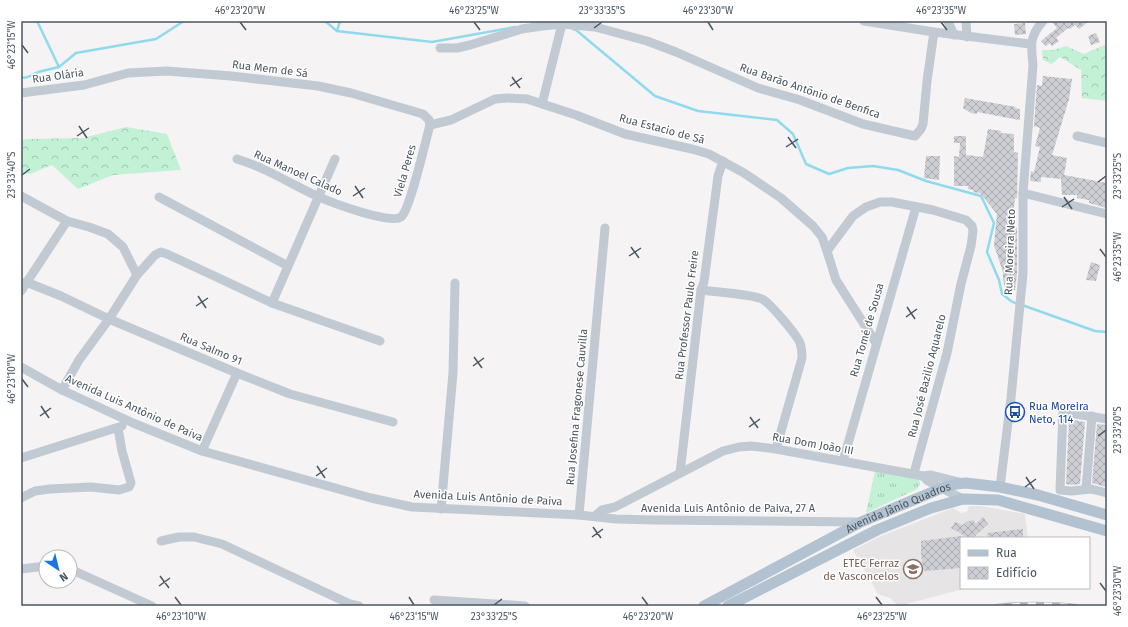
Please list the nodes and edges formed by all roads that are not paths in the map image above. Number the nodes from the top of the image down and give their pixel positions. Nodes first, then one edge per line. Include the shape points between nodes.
1 (864, 21) edge
2 (948, 21) edge
3 (966, 21) edge
4 (1043, 21) edge
5 (562, 24) junction
6 (934, 32) junction
7 (954, 35) junction
8 (967, 37) junction
9 (1030, 44) junction
10 (440, 48) dead end
11 (98, 82) joint
12 (21, 93) edge
13 (542, 104) junction
14 (430, 125) junction
15 (1078, 136) dead end
16 (1107, 143) edge
17 (237, 159) dead end
18 (335, 159) dead end
19 (723, 161) junction
20 (1023, 193) junction
21 (21, 196) edge
22 (159, 196) dead end
23 (318, 196) junction
24 (916, 207) junction
25 (1107, 214) edge
26 (396, 219) joint
27 (67, 221) junction
28 (605, 228) dead end
29 (827, 251) junction
30 (288, 266) junction
31 (137, 275) junction
32 (26, 282) junction
33 (455, 283) dead end
34 (701, 290) junction
35 (21, 291) edge
36 (272, 303) junction
37 (109, 319) junction
38 (380, 341) dead end
39 (876, 343) junction
40 (21, 367) edge
41 (237, 373) junction
42 (62, 390) junction
43 (1092, 416) junction
44 (1107, 419) edge
45 (393, 422) dead end
46 (133, 423) junction
47 (118, 428) junction
48 (776, 449) junction
49 (202, 451) junction
50 (21, 458) edge
51 (843, 461) junction
52 (680, 473) junction
53 (914, 473) junction
54 (923, 476) junction
55 (966, 483) junction
56 (1000, 487) junction
57 (942, 488) junction
58 (1086, 489) junction
59 (1107, 493) edge
60 (21, 498) edge
61 (963, 499) junction
62 (442, 509) junction
63 (579, 514) junction
64 (1105, 514) edge
65 (595, 516) junction
66 (861, 522) junction
67 (1093, 526) junction
68 (1107, 531) edge
69 (161, 541) dead end
70 (38, 567) edge
71 (21, 569) edge
72 (78, 573) edge
73 (434, 600) dead end
74 (152, 606) edge
75 (359, 606) edge
76 (525, 606) edge
77 (704, 606) edge
78 (728, 606) edge

1 - 6 street
2 - 7 street
3 - 8 street
4 - 9 street
5 - 6 street, Rua Barão Antônio de Benfica via 595,27 647,41 758,88 812,104 863,124 915,136 922,130
5 - 10 street, Rua Barão Antônio de Benfica via 522,29 457,48
5 - 13 street
6 - 7 street
7 - 8 street
8 - 9 street
9 - 20 street, Rua Moreira Neto via 1033,65
11 - 12 street, Rua Olária
11 - 14 street, Rua Mem de Sá via 128,73 167,71 318,86 423,114
13 - 14 street, Rua Estacio de Sá via 527,99 495,99 450,120
13 - 19 street, Rua Estacio de Sá via 625,134 692,149
14 - 26 street, Viela Peres via 405,212
15 - 16 street
17 - 23 street, Rua Manoel Calado
18 - 23 street
19 - 29 street, Rua Estacio de Sá via 770,190 794,209 822,237
19 - 34 street, Rua Professor Paulo Freire via 718,176
20 - 25 street
20 - 56 street, Rua Moreira Neto via 1023,273
21 - 27 street
22 - 30 street
23 - 26 street, Rua Manoel Calado via 356,210
23 - 30 street
24 - 29 street via 880,202 866,207 853,216
24 - 39 street, Rua Tomé de Sousa
24 - 53 street, Rua José Bazilio Aquarelo via 966,220 973,231 947,353
27 - 31 street via 108,234 116,240 123,247
27 - 32 street
28 - 63 street, Rua Josefina Fragonese Cauvilla
29 - 39 street, Rua Estacio de Sá via 836,280
30 - 36 street
31 - 36 street via 161,252
31 - 37 street
32 - 35 street
32 - 37 street, Rua Salmo 91
33 - 62 street via 453,373
34 - 48 street via 762,299 778,314 800,342 802,358
34 - 52 street, Rua Professor Paulo Freire
36 - 38 street
37 - 41 street, Rua Salmo 91
37 - 42 street via 78,360
39 - 51 street, Rua Tomé de Sousa
40 - 42 street, Avenida Luis Antônio de Paiva
41 - 45 street, Rua Salmo 91 via 290,394
41 - 49 street
42 - 46 street, Avenida Luis Antônio de Paiva
43 - 44 street
43 - 58 street
43 - 58 street via 1063,412 1060,490 1072,492
46 - 47 street
46 - 49 street, Avenida Luis Antônio de Paiva
47 - 50 street
47 - 60 street via 131,483 129,487 119,490 91,487 50,489 35,491
48 - 51 street, Rua Dom João III
48 - 52 street, Rua Dom João III via 739,447 723,451
49 - 62 street, Avenida Luis Antônio de Paiva via 371,498 412,507
51 - 53 street, Rua Dom João III
52 - 65 street, Rua Dom João III via 615,507 602,510
53 - 54 street, Rua Dom João III
54 - 55 street, Rua Dom João III via 930,475
54 - 57 street, Rua Dom João III
55 - 56 main road, Avenida Jânio Quadros
55 - 57 main road, Avenida Jânio Quadros
56 - 64 main road, Avenida Jânio Quadros
57 - 61 street, Rua Dom João III
57 - 66 main road, Avenida Jânio Quadros
58 - 59 street
61 - 67 main road, Avenida Jânio Quadros via 998,500
61 - 78 main road, Avenida Jânio Quadros via 931,508 877,530
62 - 63 street, Avenida Luis Antônio de Paiva
63 - 65 street, Avenida Luis Antônio de Paiva
64 - 67 main road
65 - 66 street, Avenida Luis Antônio de Paiva, 27 A via 654,520
66 - 77 main road, Avenida Jânio Quadros
67 - 68 main road, Avenida Jânio Quadros
69 - 75 street via 194,537 222,544
70 - 71 street
72 - 74 street
73 - 76 street

